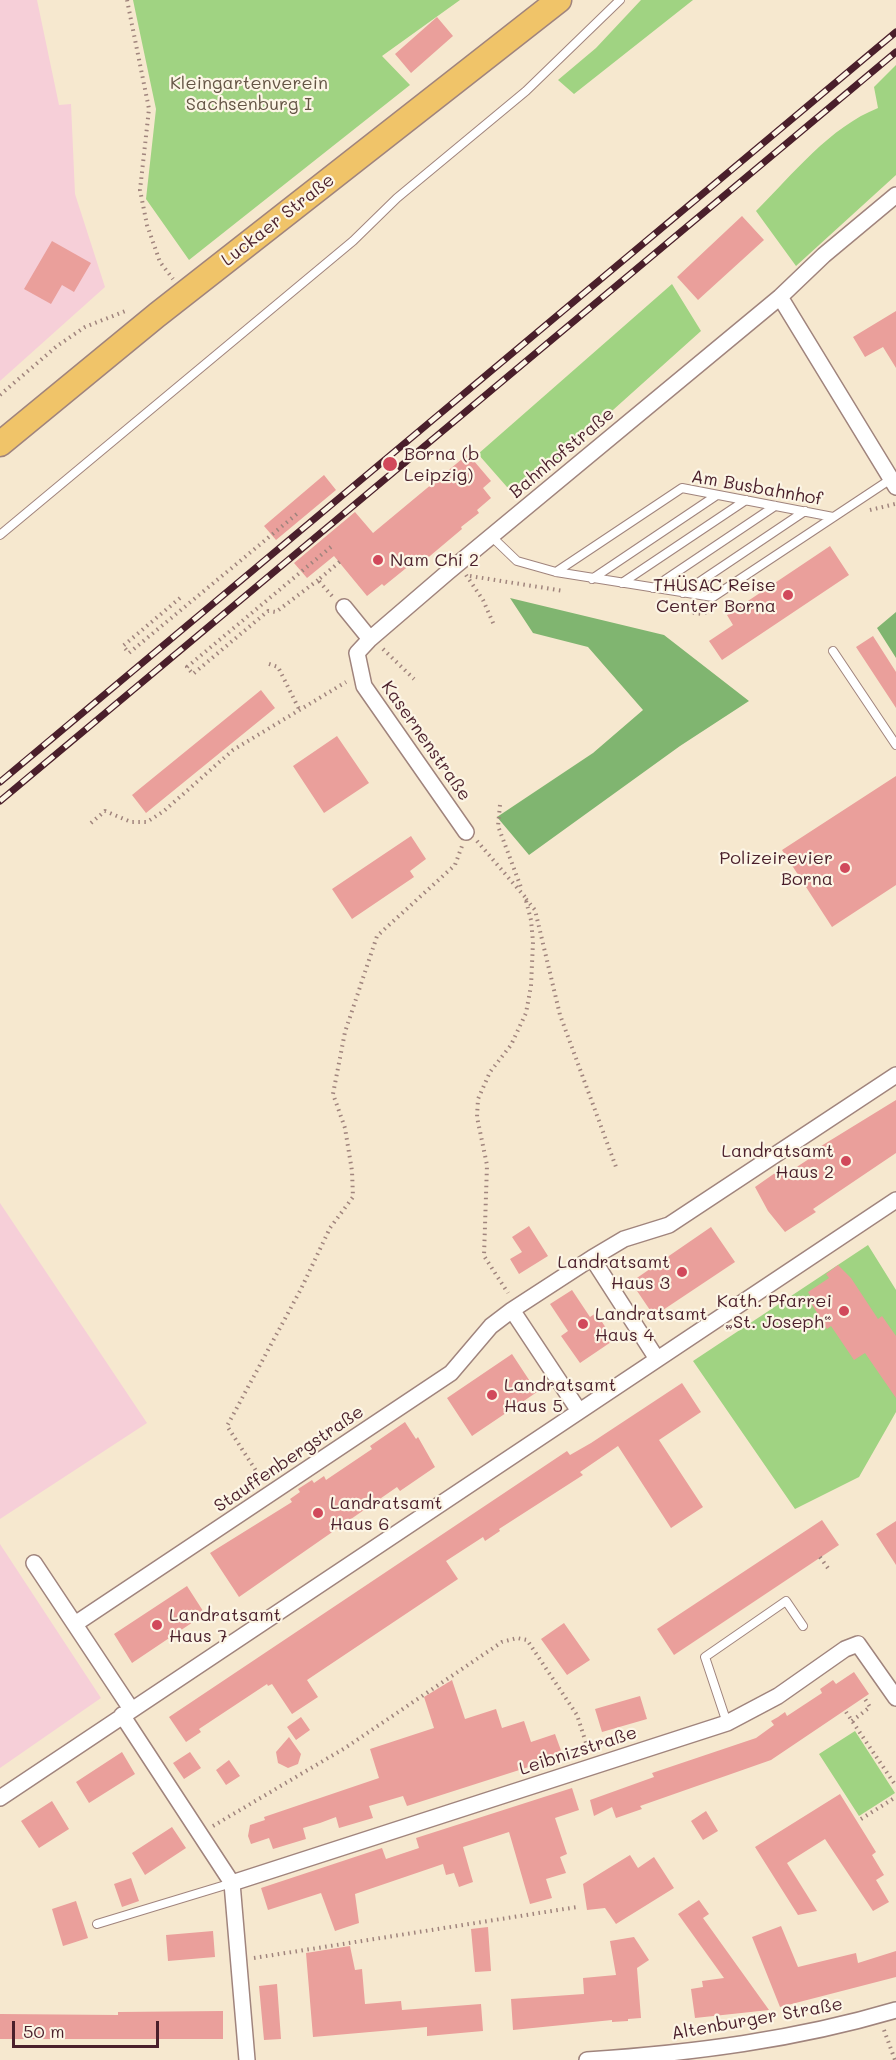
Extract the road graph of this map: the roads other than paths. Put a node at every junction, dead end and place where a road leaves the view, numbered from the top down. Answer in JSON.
{"nodes":[{"id":1,"x":559,"y":0,"type":"edge"},
{"id":2,"x":620,"y":0,"type":"edge"},
{"id":3,"x":896,"y":195,"type":"edge"},
{"id":4,"x":780,"y":297,"type":"junction"},
{"id":5,"x":0,"y":444,"type":"edge"},
{"id":6,"x":894,"y":483,"type":"edge"},
{"id":7,"x":717,"y":495,"type":"junction"},
{"id":8,"x":746,"y":500,"type":"junction"},
{"id":9,"x":775,"y":506,"type":"junction"},
{"id":10,"x":805,"y":511,"type":"junction"},
{"id":11,"x":833,"y":517,"type":"junction"},
{"id":12,"x":0,"y":535,"type":"edge"},
{"id":13,"x":492,"y":537,"type":"junction"},
{"id":14,"x":556,"y":572,"type":"junction"},
{"id":15,"x":592,"y":579,"type":"junction"},
{"id":16,"x":622,"y":584,"type":"junction"},
{"id":17,"x":653,"y":588,"type":"junction"},
{"id":18,"x":683,"y":592,"type":"junction"},
{"id":19,"x":344,"y":607,"type":"road end"},
{"id":20,"x":370,"y":639,"type":"junction"},
{"id":21,"x":833,"y":651,"type":"dead end"},
{"id":22,"x":360,"y":669,"type":"joint"},
{"id":23,"x":896,"y":745,"type":"edge"},
{"id":24,"x":466,"y":832,"type":"road end"},
{"id":25,"x":896,"y":1075,"type":"edge"},
{"id":26,"x":896,"y":1200,"type":"edge"},
{"id":27,"x":592,"y":1258,"type":"junction"},
{"id":28,"x":514,"y":1308,"type":"junction"},
{"id":29,"x":657,"y":1359,"type":"junction"},
{"id":30,"x":579,"y":1411,"type":"junction"},
{"id":31,"x":34,"y":1563,"type":"dead end"},
{"id":32,"x":75,"y":1624,"type":"junction"},
{"id":33,"x":803,"y":1626,"type":"dead end"},
{"id":34,"x":891,"y":1682,"type":"edge"},
{"id":35,"x":896,"y":1698,"type":"edge"},
{"id":36,"x":127,"y":1712,"type":"junction"},
{"id":37,"x":727,"y":1723,"type":"junction"},
{"id":38,"x":0,"y":1798,"type":"edge"},
{"id":39,"x":232,"y":1883,"type":"junction"},
{"id":40,"x":97,"y":1924,"type":"dead end"},
{"id":41,"x":896,"y":2010,"type":"edge"},
{"id":42,"x":247,"y":2060,"type":"edge"},
{"id":43,"x":587,"y":2060,"type":"edge"}],
"edges":[{"from":1,"to":5,"type":"main road","name":"Luckaer Straße"},
{"from":2,"to":12,"type":"lane"},
{"from":3,"to":4,"type":"street","name":"Bahnhofstraße"},
{"from":4,"to":6,"type":"street"},
{"from":4,"to":13,"type":"street","name":"Bahnhofstraße"},
{"from":6,"to":11,"type":"lane","name":"Am Busbahnhof"},
{"from":7,"to":8,"type":"lane","name":"Am Busbahnhof"},
{"from":7,"to":14,"type":"lane","name":"Am Busbahnhof"},
{"from":7,"to":15,"type":"lane"},
{"from":8,"to":9,"type":"lane","name":"Am Busbahnhof"},
{"from":8,"to":16,"type":"lane"},
{"from":9,"to":10,"type":"lane","name":"Am Busbahnhof"},
{"from":9,"to":17,"type":"lane"},
{"from":10,"to":11,"type":"lane","name":"Am Busbahnhof"},
{"from":10,"to":18,"type":"lane"},
{"from":11,"to":18,"type":"lane","name":"Am Busbahnhof"},
{"from":13,"to":14,"type":"lane","name":"Am Busbahnhof"},
{"from":13,"to":20,"type":"street","name":"Bahnhofstraße"},
{"from":14,"to":15,"type":"lane","name":"Am Busbahnhof"},
{"from":15,"to":16,"type":"lane","name":"Am Busbahnhof"},
{"from":16,"to":17,"type":"lane","name":"Am Busbahnhof"},
{"from":17,"to":18,"type":"lane","name":"Am Busbahnhof"},
{"from":19,"to":20,"type":"street"},
{"from":20,"to":22,"type":"street","name":"Bahnhofstraße"},
{"from":21,"to":23,"type":"lane"},
{"from":22,"to":24,"type":"street","name":"Kasernenstraße"},
{"from":25,"to":27,"type":"street","name":"Stauffenbergstraße"},
{"from":26,"to":29,"type":"street"},
{"from":27,"to":28,"type":"street","name":"Stauffenbergstraße"},
{"from":27,"to":29,"type":"street"},
{"from":28,"to":30,"type":"street"},
{"from":28,"to":32,"type":"street","name":"Stauffenbergstraße"},
{"from":29,"to":30,"type":"street"},
{"from":30,"to":36,"type":"street"},
{"from":31,"to":32,"type":"street"},
{"from":32,"to":36,"type":"street"},
{"from":33,"to":37,"type":"lane"},
{"from":34,"to":35,"type":"street","name":"Leibnizstraße"},
{"from":34,"to":37,"type":"street","name":"Leibnizstraße"},
{"from":36,"to":38,"type":"street"},
{"from":36,"to":39,"type":"street"},
{"from":37,"to":39,"type":"street","name":"Leibnizstraße"},
{"from":39,"to":40,"type":"lane","name":"Leibnizstraße"},
{"from":39,"to":42,"type":"street"},
{"from":41,"to":43,"type":"street","name":"Altenburger Straße"}]}
